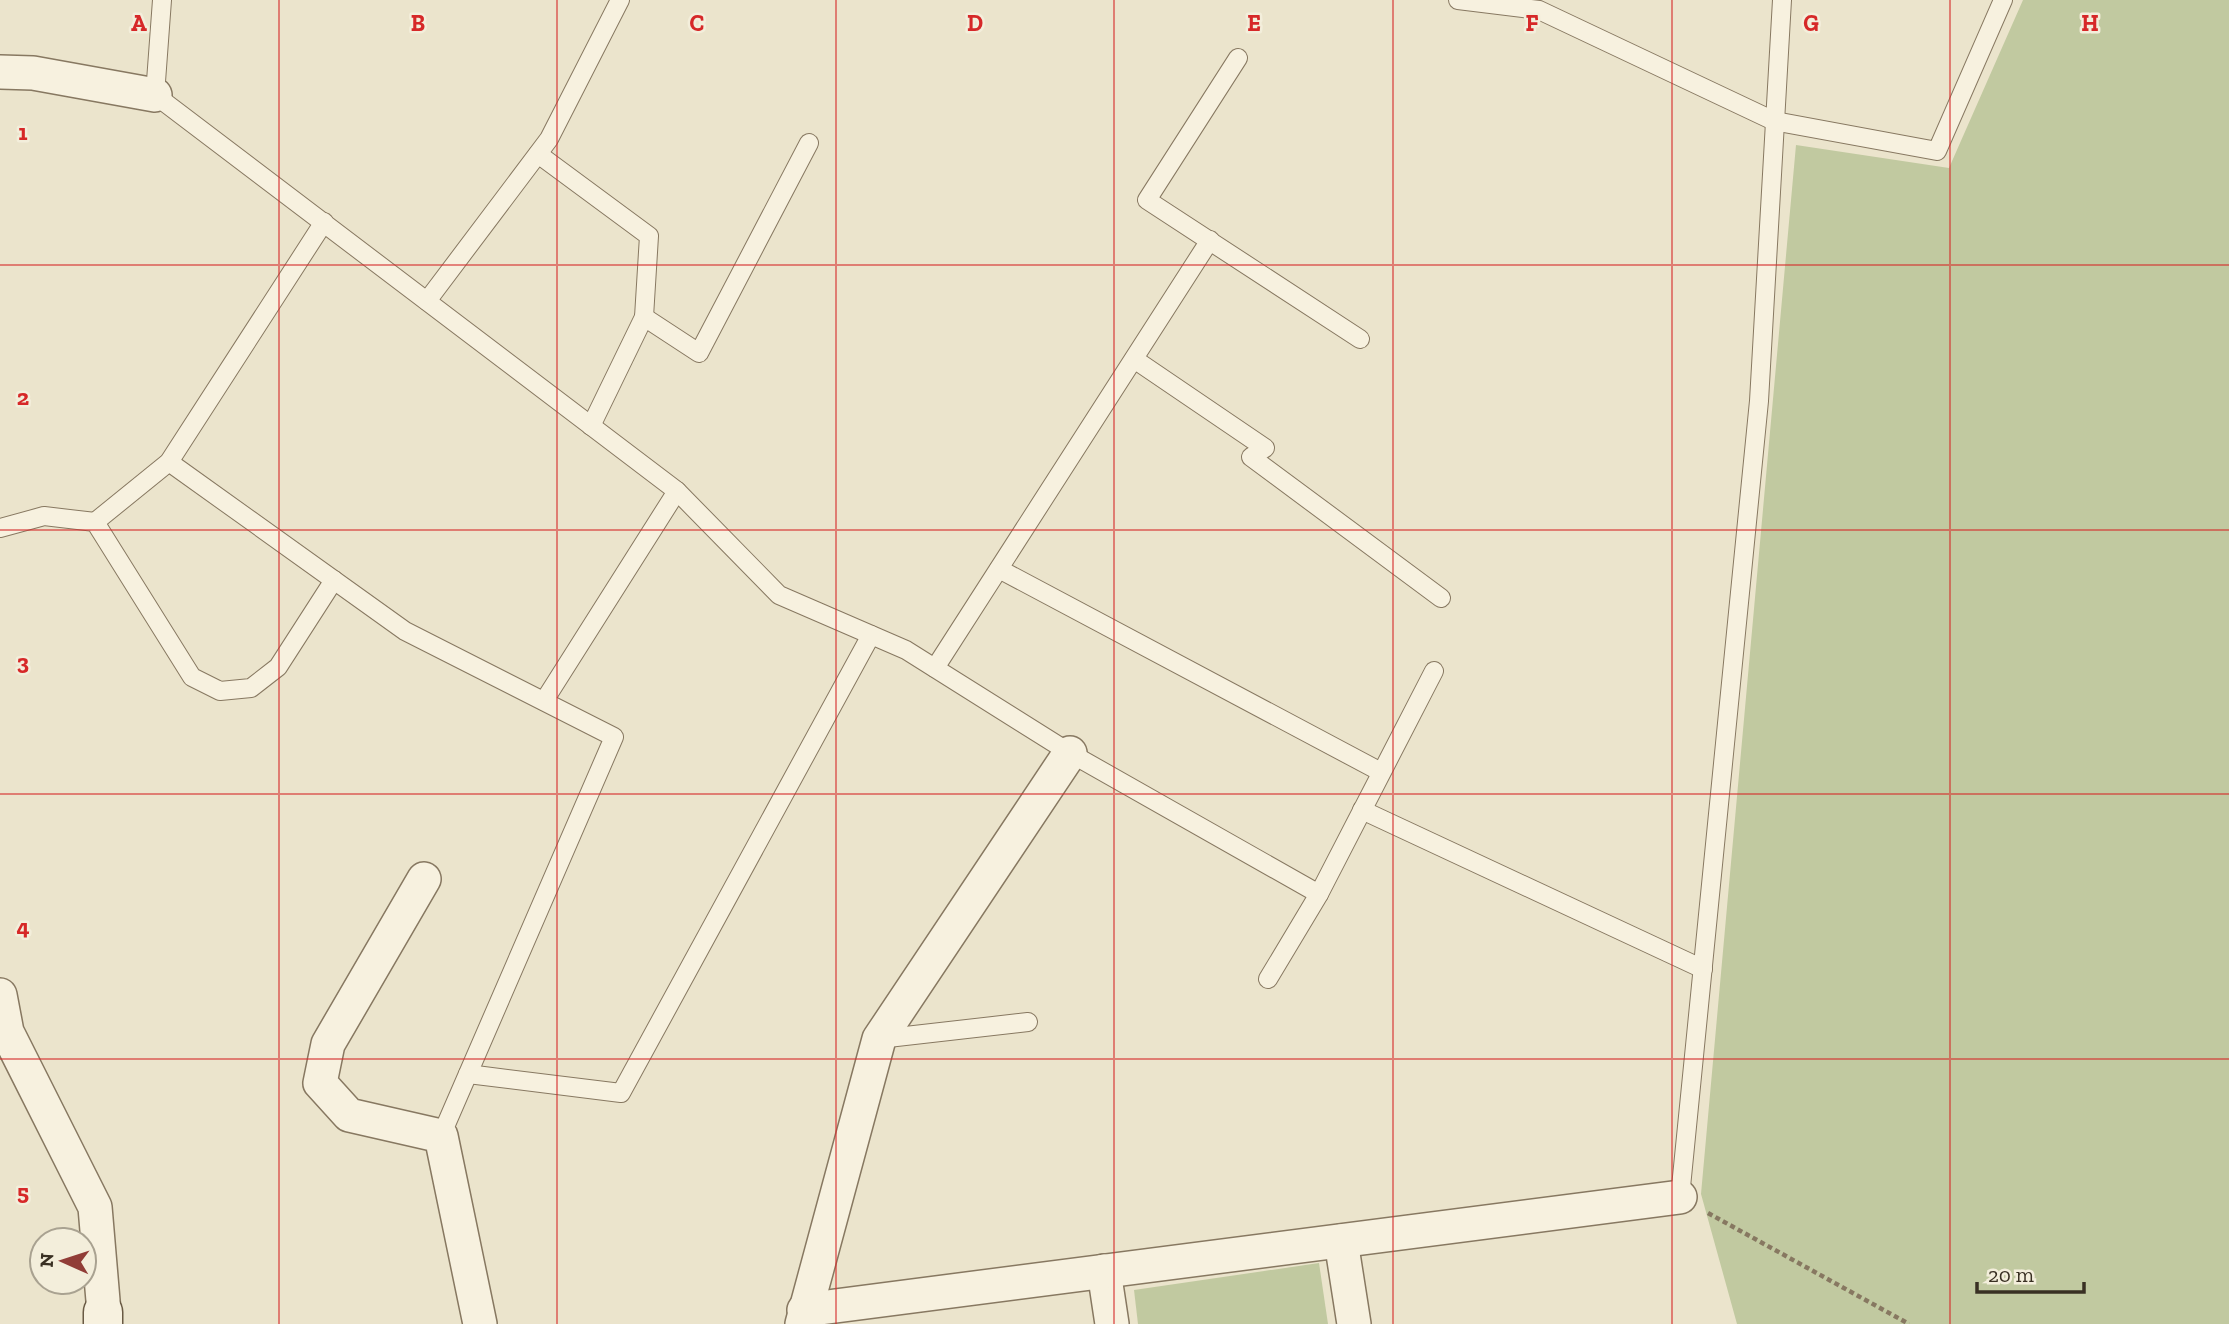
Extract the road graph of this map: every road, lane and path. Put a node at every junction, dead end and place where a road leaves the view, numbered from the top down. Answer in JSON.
{"nodes":[{"id":1,"x":162,"y":0,"type":"edge"},
{"id":2,"x":620,"y":0,"type":"edge"},
{"id":3,"x":1458,"y":0,"type":"edge"},
{"id":4,"x":1782,"y":0,"type":"edge"},
{"id":5,"x":2003,"y":0,"type":"edge"},
{"id":6,"x":1238,"y":58,"type":"dead end"},
{"id":7,"x":0,"y":72,"type":"edge"},
{"id":8,"x":155,"y":95,"type":"junction"},
{"id":9,"x":1773,"y":121,"type":"junction"},
{"id":10,"x":809,"y":143,"type":"dead end"},
{"id":11,"x":538,"y":154,"type":"junction"},
{"id":12,"x":324,"y":222,"type":"junction"},
{"id":13,"x":1210,"y":240,"type":"junction"},
{"id":14,"x":427,"y":300,"type":"junction"},
{"id":15,"x":644,"y":317,"type":"junction"},
{"id":16,"x":1360,"y":339,"type":"dead end"},
{"id":17,"x":1133,"y":359,"type":"junction"},
{"id":18,"x":591,"y":426,"type":"junction"},
{"id":19,"x":169,"y":462,"type":"junction"},
{"id":20,"x":677,"y":491,"type":"junction"},
{"id":21,"x":95,"y":522,"type":"junction"},
{"id":22,"x":0,"y":528,"type":"edge"},
{"id":23,"x":999,"y":569,"type":"junction"},
{"id":24,"x":334,"y":580,"type":"junction"},
{"id":25,"x":1441,"y":598,"type":"dead end"},
{"id":26,"x":871,"y":635,"type":"junction"},
{"id":27,"x":935,"y":668,"type":"junction"},
{"id":28,"x":1434,"y":671,"type":"dead end"},
{"id":29,"x":544,"y":701,"type":"junction"},
{"id":30,"x":1070,"y":754,"type":"junction"},
{"id":31,"x":1381,"y":772,"type":"junction"},
{"id":32,"x":1362,"y":810,"type":"junction"},
{"id":33,"x":424,"y":878,"type":"dead end"},
{"id":34,"x":1319,"y":894,"type":"junction"},
{"id":35,"x":1703,"y":969,"type":"junction"},
{"id":36,"x":1268,"y":979,"type":"dead end"},
{"id":37,"x":0,"y":995,"type":"edge"},
{"id":38,"x":1028,"y":1022,"type":"dead end"},
{"id":39,"x":879,"y":1039,"type":"junction"},
{"id":40,"x":468,"y":1074,"type":"junction"},
{"id":41,"x":441,"y":1136,"type":"junction"},
{"id":42,"x":1680,"y":1197,"type":"junction"},
{"id":43,"x":1341,"y":1241,"type":"junction"},
{"id":44,"x":1104,"y":1271,"type":"junction"},
{"id":45,"x":803,"y":1317,"type":"edge"},
{"id":46,"x":103,"y":1320,"type":"edge"},
{"id":47,"x":480,"y":1324,"type":"edge"},
{"id":48,"x":1112,"y":1324,"type":"edge"},
{"id":49,"x":1354,"y":1324,"type":"edge"},
{"id":50,"x":1909,"y":1324,"type":"edge"}],
"edges":[{"from":1,"to":8,"type":"lane"},
{"from":2,"to":11,"type":"lane"},
{"from":3,"to":9,"type":"lane"},
{"from":4,"to":9,"type":"lane"},
{"from":5,"to":9,"type":"lane"},
{"from":6,"to":13,"type":"lane"},
{"from":7,"to":8,"type":"street"},
{"from":8,"to":12,"type":"lane"},
{"from":9,"to":35,"type":"lane"},
{"from":10,"to":15,"type":"lane"},
{"from":11,"to":14,"type":"lane"},
{"from":11,"to":15,"type":"lane"},
{"from":12,"to":14,"type":"lane"},
{"from":12,"to":19,"type":"lane"},
{"from":13,"to":16,"type":"lane"},
{"from":13,"to":17,"type":"lane"},
{"from":14,"to":18,"type":"lane"},
{"from":15,"to":18,"type":"lane"},
{"from":17,"to":23,"type":"lane"},
{"from":17,"to":25,"type":"lane"},
{"from":18,"to":20,"type":"lane"},
{"from":19,"to":21,"type":"lane"},
{"from":19,"to":24,"type":"lane"},
{"from":20,"to":26,"type":"lane"},
{"from":20,"to":29,"type":"lane"},
{"from":21,"to":22,"type":"lane"},
{"from":21,"to":24,"type":"lane"},
{"from":23,"to":27,"type":"lane"},
{"from":23,"to":31,"type":"lane"},
{"from":24,"to":29,"type":"lane"},
{"from":26,"to":27,"type":"lane"},
{"from":26,"to":40,"type":"lane"},
{"from":27,"to":30,"type":"lane"},
{"from":28,"to":31,"type":"lane"},
{"from":29,"to":40,"type":"lane"},
{"from":30,"to":34,"type":"lane"},
{"from":30,"to":39,"type":"street"},
{"from":31,"to":32,"type":"lane"},
{"from":32,"to":34,"type":"lane"},
{"from":32,"to":35,"type":"lane"},
{"from":33,"to":41,"type":"street"},
{"from":34,"to":36,"type":"lane"},
{"from":35,"to":42,"type":"lane"},
{"from":37,"to":46,"type":"street"},
{"from":38,"to":39,"type":"lane"},
{"from":39,"to":45,"type":"street"},
{"from":40,"to":41,"type":"lane"},
{"from":41,"to":47,"type":"street"},
{"from":42,"to":43,"type":"street"},
{"from":42,"to":50,"type":"path"},
{"from":43,"to":44,"type":"street"},
{"from":43,"to":49,"type":"street"},
{"from":44,"to":45,"type":"street"},
{"from":44,"to":48,"type":"street"}]}
